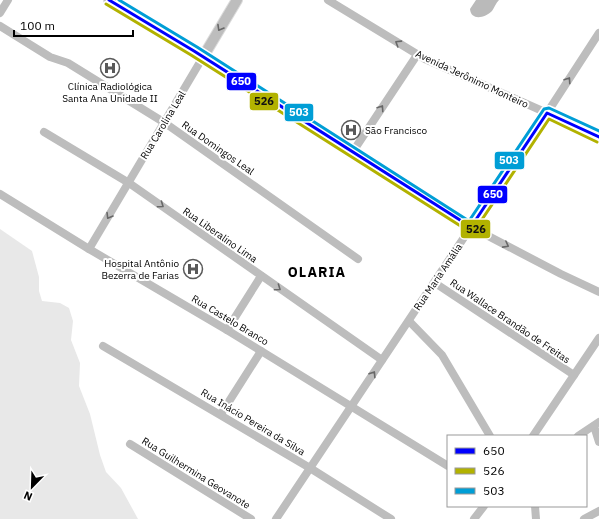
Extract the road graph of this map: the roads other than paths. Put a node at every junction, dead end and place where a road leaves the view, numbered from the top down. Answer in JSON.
{"nodes":[{"id":1,"x":8,"y":0,"type":"edge"},
{"id":2,"x":109,"y":0,"type":"edge"},
{"id":3,"x":237,"y":0,"type":"edge"},
{"id":4,"x":328,"y":0,"type":"edge"},
{"id":5,"x":0,"y":13,"type":"edge"},
{"id":6,"x":0,"y":26,"type":"edge"},
{"id":7,"x":599,"y":33,"type":"edge"},
{"id":8,"x":417,"y":55,"type":"junction"},
{"id":9,"x":203,"y":57,"type":"junction"},
{"id":10,"x":547,"y":113,"type":"junction"},
{"id":11,"x":165,"y":123,"type":"junction"},
{"id":12,"x":44,"y":132,"type":"dead end"},
{"id":13,"x":599,"y":137,"type":"edge"},
{"id":14,"x":352,"y":153,"type":"junction"},
{"id":15,"x":129,"y":183,"type":"junction"},
{"id":16,"x":0,"y":194,"type":"edge"},
{"id":17,"x":471,"y":227,"type":"junction"},
{"id":18,"x":89,"y":249,"type":"junction"},
{"id":19,"x":358,"y":259,"type":"dead end"},
{"id":20,"x":261,"y":276,"type":"junction"},
{"id":21,"x":435,"y":282,"type":"junction"},
{"id":22,"x":599,"y":292,"type":"edge"},
{"id":23,"x":409,"y":321,"type":"junction"},
{"id":24,"x":227,"y":330,"type":"junction"},
{"id":25,"x":599,"y":338,"type":"edge"},
{"id":26,"x":103,"y":346,"type":"dead end"},
{"id":27,"x":261,"y":351,"type":"junction"},
{"id":28,"x":382,"y":360,"type":"junction"},
{"id":29,"x":574,"y":376,"type":"junction"},
{"id":30,"x":352,"y":407,"type":"junction"},
{"id":31,"x":220,"y":414,"type":"junction"},
{"id":32,"x":596,"y":424,"type":"edge"},
{"id":33,"x":489,"y":435,"type":"edge"},
{"id":34,"x":534,"y":435,"type":"edge"},
{"id":35,"x":580,"y":435,"type":"edge"},
{"id":36,"x":599,"y":442,"type":"edge"},
{"id":37,"x":130,"y":444,"type":"dead end"},
{"id":38,"x":447,"y":465,"type":"edge"},
{"id":39,"x":310,"y":468,"type":"junction"},
{"id":40,"x":483,"y":507,"type":"edge"},
{"id":41,"x":535,"y":507,"type":"edge"},
{"id":42,"x":599,"y":511,"type":"edge"},
{"id":43,"x":251,"y":519,"type":"edge"},
{"id":44,"x":276,"y":519,"type":"edge"},
{"id":45,"x":391,"y":519,"type":"edge"},
{"id":46,"x":474,"y":519,"type":"edge"},
{"id":47,"x":536,"y":519,"type":"edge"},
{"id":48,"x":584,"y":519,"type":"edge"}],
"edges":[{"from":1,"to":5,"type":"street"},
{"from":2,"to":9,"type":"main road"},
{"from":3,"to":9,"type":"main road","name":"Rua Carolina Leal","one_way":true},
{"from":8,"to":4,"type":"street","name":"Avenida Jerônimo Monteiro","one_way":true},
{"from":6,"to":11,"type":"street","name":"Rua Domingos Leal"},
{"from":10,"to":7,"type":"street","name":"Rua Maria Amália","one_way":true},
{"from":8,"to":10,"type":"street","name":"Avenida Jerônimo Monteiro"},
{"from":14,"to":8,"type":"street","one_way":true},
{"from":9,"to":11,"type":"street","name":"Rua Carolina Leal"},
{"from":9,"to":14,"type":"main road"},
{"from":10,"to":13,"type":"main road","name":"Avenida Jerônimo Monteiro"},
{"from":10,"to":17,"type":"main road","name":"Rua Maria Amália"},
{"from":11,"to":15,"type":"street","name":"Rua Carolina Leal"},
{"from":11,"to":19,"type":"street","name":"Rua Domingos Leal"},
{"from":12,"to":15,"type":"street","name":"Rua Liberalino Lima"},
{"from":14,"to":17,"type":"main road"},
{"from":15,"to":18,"type":"street","name":"Rua Carolina Leal","one_way":true},
{"from":15,"to":20,"type":"street","name":"Rua Liberalino Lima","one_way":true},
{"from":16,"to":18,"type":"street","name":"Rua Castelo Branco"},
{"from":17,"to":21,"type":"street","name":"Rua Maria Amália"},
{"from":17,"to":22,"type":"street","one_way":true},
{"from":18,"to":24,"type":"street","name":"Rua Castelo Branco"},
{"from":20,"to":24,"type":"street"},
{"from":20,"to":28,"type":"street","name":"Rua Liberalino Lima","one_way":true},
{"from":21,"to":23,"type":"street","name":"Rua Maria Amália"},
{"from":21,"to":29,"type":"street","name":"Rua Wallace Brandão de Freitas"},
{"from":23,"to":28,"type":"street","name":"Rua Maria Amália"},
{"from":23,"to":33,"type":"street"},
{"from":24,"to":27,"type":"street","name":"Rua Castelo Branco"},
{"from":25,"to":29,"type":"street"},
{"from":26,"to":31,"type":"street","name":"Rua Inácio Pereira da Silva"},
{"from":27,"to":30,"type":"street","name":"Rua Castelo Branco"},
{"from":27,"to":31,"type":"street"},
{"from":30,"to":28,"type":"street","name":"Rua Maria Amália","one_way":true},
{"from":29,"to":34,"type":"street"},
{"from":30,"to":38,"type":"street","name":"Rua Castelo Branco"},
{"from":30,"to":39,"type":"street","name":"Rua Maria Amália"},
{"from":31,"to":39,"type":"street","name":"Rua Inácio Pereira da Silva"},
{"from":32,"to":35,"type":"street"},
{"from":32,"to":36,"type":"street"},
{"from":37,"to":43,"type":"street","name":"Rua Guilhermina Geovanote"},
{"from":39,"to":44,"type":"street","name":"Rua Maria Amália"},
{"from":39,"to":45,"type":"street","name":"Rua Inácio Pereira da Silva"},
{"from":40,"to":46,"type":"street"},
{"from":41,"to":47,"type":"street"},
{"from":42,"to":48,"type":"street"}]}
